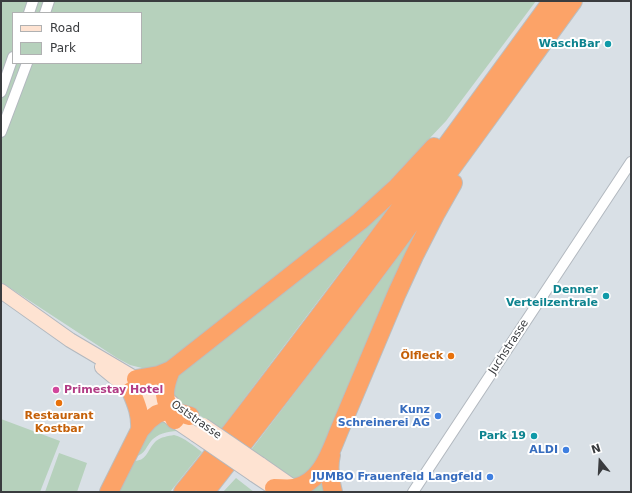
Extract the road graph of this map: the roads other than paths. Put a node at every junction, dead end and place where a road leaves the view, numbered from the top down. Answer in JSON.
{"nodes":[{"id":1,"x":33,"y":1,"type":"edge"},
{"id":2,"x":49,"y":1,"type":"edge"},
{"id":3,"x":552,"y":1,"type":"edge"},
{"id":4,"x":573,"y":1,"type":"edge"},
{"id":5,"x":29,"y":12,"type":"edge"},
{"id":6,"x":45,"y":12,"type":"edge"},
{"id":7,"x":12,"y":60,"type":"edge"},
{"id":8,"x":27,"y":64,"type":"edge"},
{"id":9,"x":491,"y":85,"type":"junction"},
{"id":10,"x":1,"y":92,"type":"edge"},
{"id":11,"x":493,"y":111,"type":"junction"},
{"id":12,"x":1,"y":132,"type":"edge"},
{"id":13,"x":631,"y":162,"type":"edge"},
{"id":14,"x":1,"y":291,"type":"edge"},
{"id":15,"x":171,"y":370,"type":"junction"},
{"id":16,"x":133,"y":385,"type":"junction"},
{"id":17,"x":180,"y":417,"type":"junction"},
{"id":18,"x":140,"y":430,"type":"junction"},
{"id":19,"x":332,"y":448,"type":"junction"},
{"id":20,"x":284,"y":488,"type":"edge"},
{"id":21,"x":109,"y":492,"type":"edge"},
{"id":22,"x":183,"y":492,"type":"edge"},
{"id":23,"x":205,"y":492,"type":"edge"},
{"id":24,"x":333,"y":492,"type":"edge"},
{"id":25,"x":413,"y":492,"type":"edge"}],
"edges":[{"from":1,"to":5,"type":"street"},
{"from":2,"to":6,"type":"street"},
{"from":3,"to":9,"type":"highway"},
{"from":4,"to":11,"type":"highway"},
{"from":7,"to":10,"type":"street"},
{"from":8,"to":12,"type":"street"},
{"from":9,"to":15,"type":"highway"},
{"from":9,"to":22,"type":"highway"},
{"from":11,"to":19,"type":"highway"},
{"from":11,"to":23,"type":"highway"},
{"from":13,"to":25,"type":"street","name":"Juchstrasse"},
{"from":14,"to":16,"type":"main road","name":"Oststrasse"},
{"from":15,"to":16,"type":"highway"},
{"from":15,"to":17,"type":"highway"},
{"from":16,"to":17,"type":"main road","name":"Oststrasse"},
{"from":16,"to":18,"type":"highway"},
{"from":17,"to":18,"type":"highway"},
{"from":17,"to":20,"type":"main road","name":"Oststrasse","bridge":true},
{"from":18,"to":21,"type":"highway"},
{"from":19,"to":20,"type":"highway"},
{"from":19,"to":24,"type":"highway"}]}
